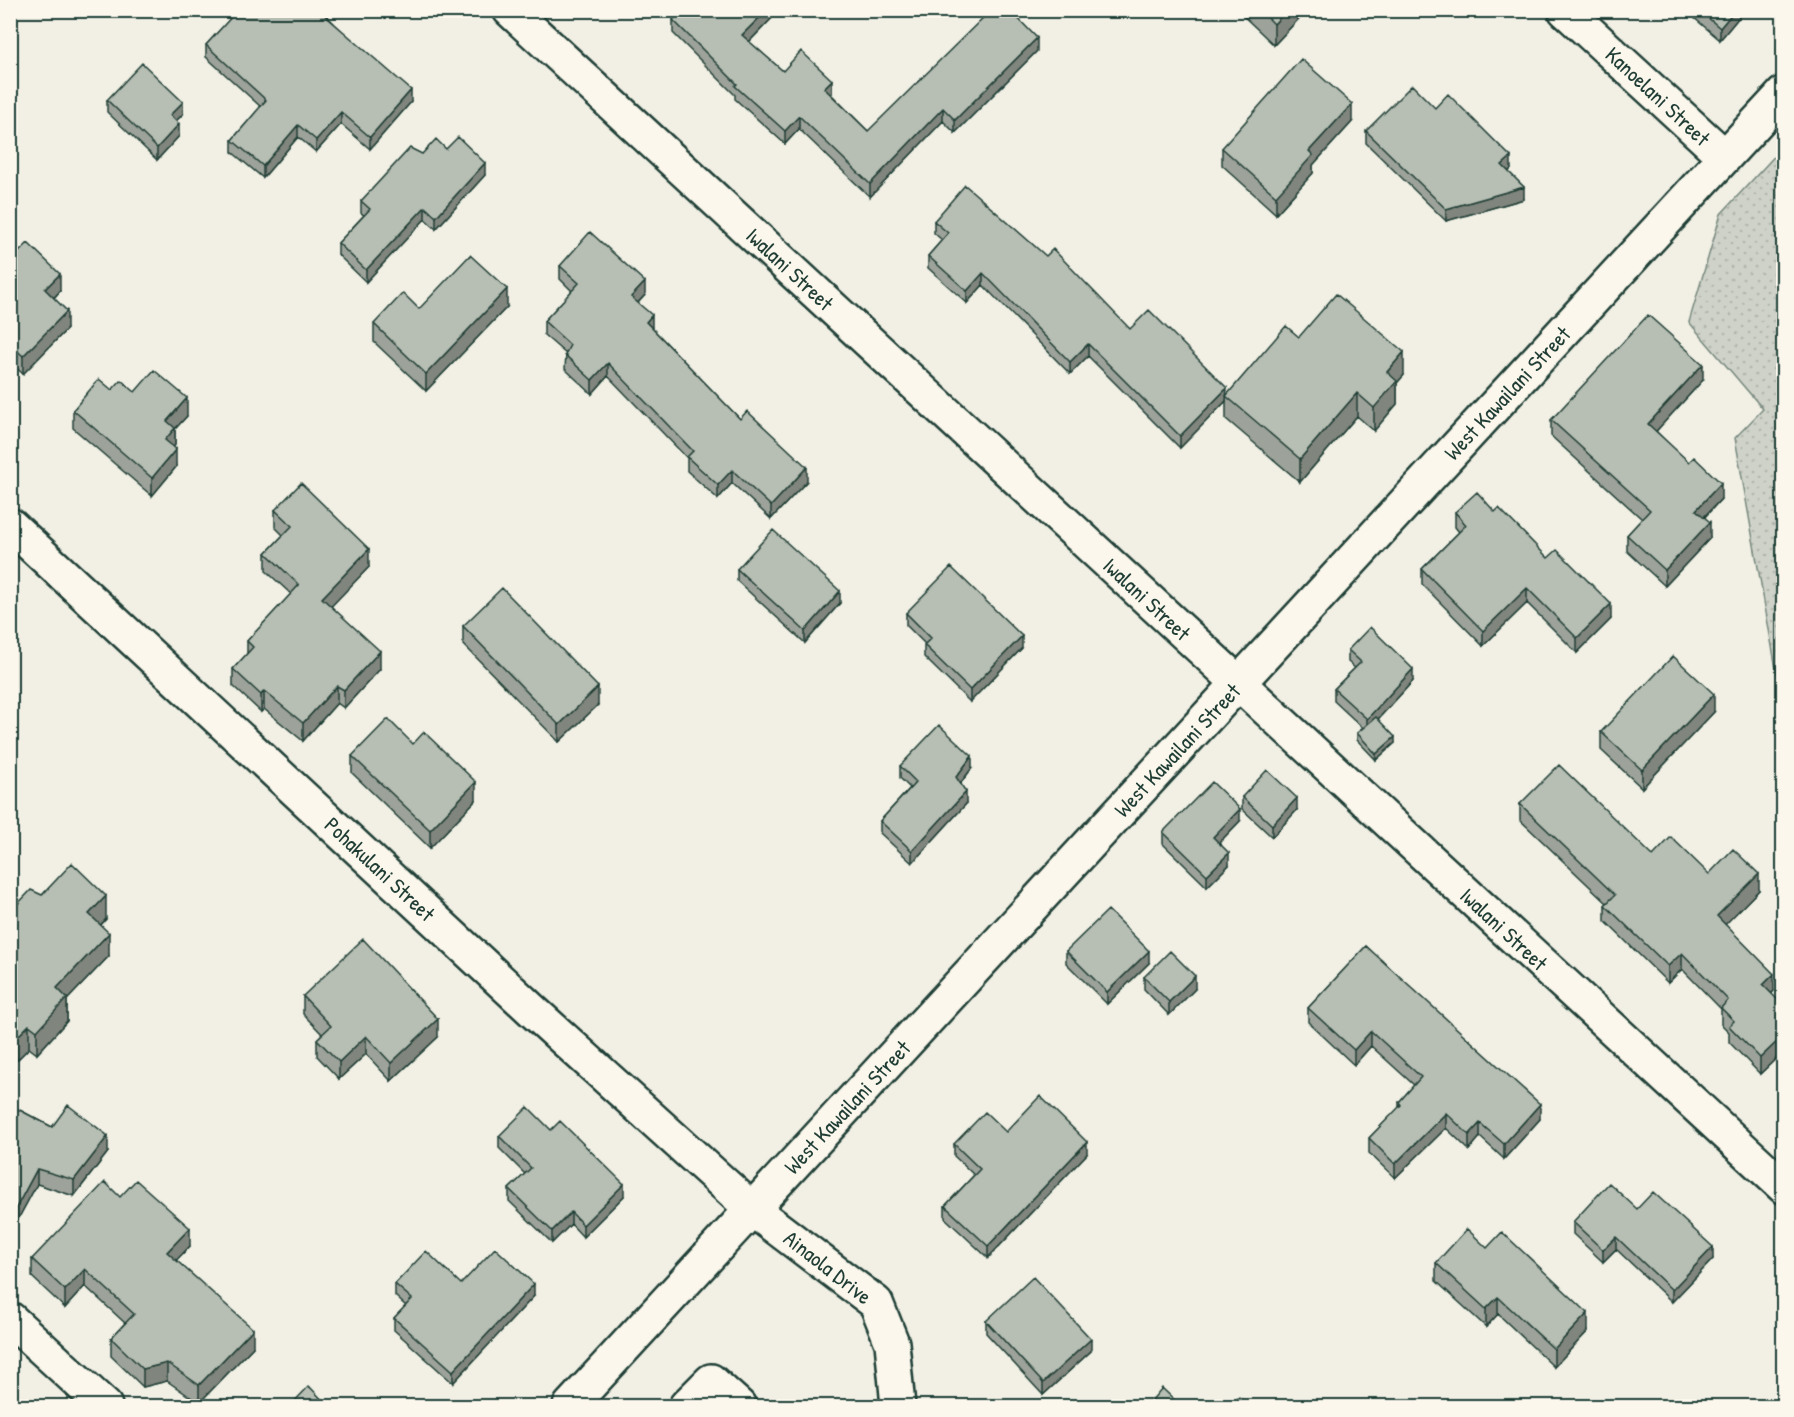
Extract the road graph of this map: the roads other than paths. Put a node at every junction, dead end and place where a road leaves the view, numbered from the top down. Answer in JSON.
{"nodes":[{"id":1,"x":510,"y":10,"type":"edge"},
{"id":2,"x":1565,"y":10,"type":"edge"},
{"id":3,"x":1784,"y":93,"type":"edge"},
{"id":4,"x":1725,"y":157,"type":"junction"},
{"id":5,"x":10,"y":525,"type":"edge"},
{"id":6,"x":1239,"y":684,"type":"junction"},
{"id":7,"x":1784,"y":1188,"type":"edge"},
{"id":8,"x":753,"y":1210,"type":"junction"},
{"id":9,"x":10,"y":1319,"type":"edge"},
{"id":10,"x":579,"y":1403,"type":"edge"},
{"id":11,"x":105,"y":1407,"type":"edge"},
{"id":12,"x":686,"y":1407,"type":"edge"},
{"id":13,"x":739,"y":1407,"type":"edge"},
{"id":14,"x":898,"y":1407,"type":"edge"}],
"edges":[{"from":1,"to":6,"type":"street","name":"Iwalani Street"},
{"from":2,"to":4,"type":"street","name":"Kanoelani Street"},
{"from":3,"to":4,"type":"street","name":"West Kawailani Street"},
{"from":4,"to":6,"type":"street","name":"West Kawailani Street"},
{"from":5,"to":8,"type":"street","name":"Pohakulani Street"},
{"from":6,"to":7,"type":"street","name":"Iwalani Street"},
{"from":6,"to":8,"type":"street","name":"West Kawailani Street"},
{"from":8,"to":10,"type":"street","name":"West Kawailani Street"},
{"from":8,"to":14,"type":"street","name":"Ainaola Drive"},
{"from":9,"to":11,"type":"street"},
{"from":12,"to":13,"type":"street"}]}
